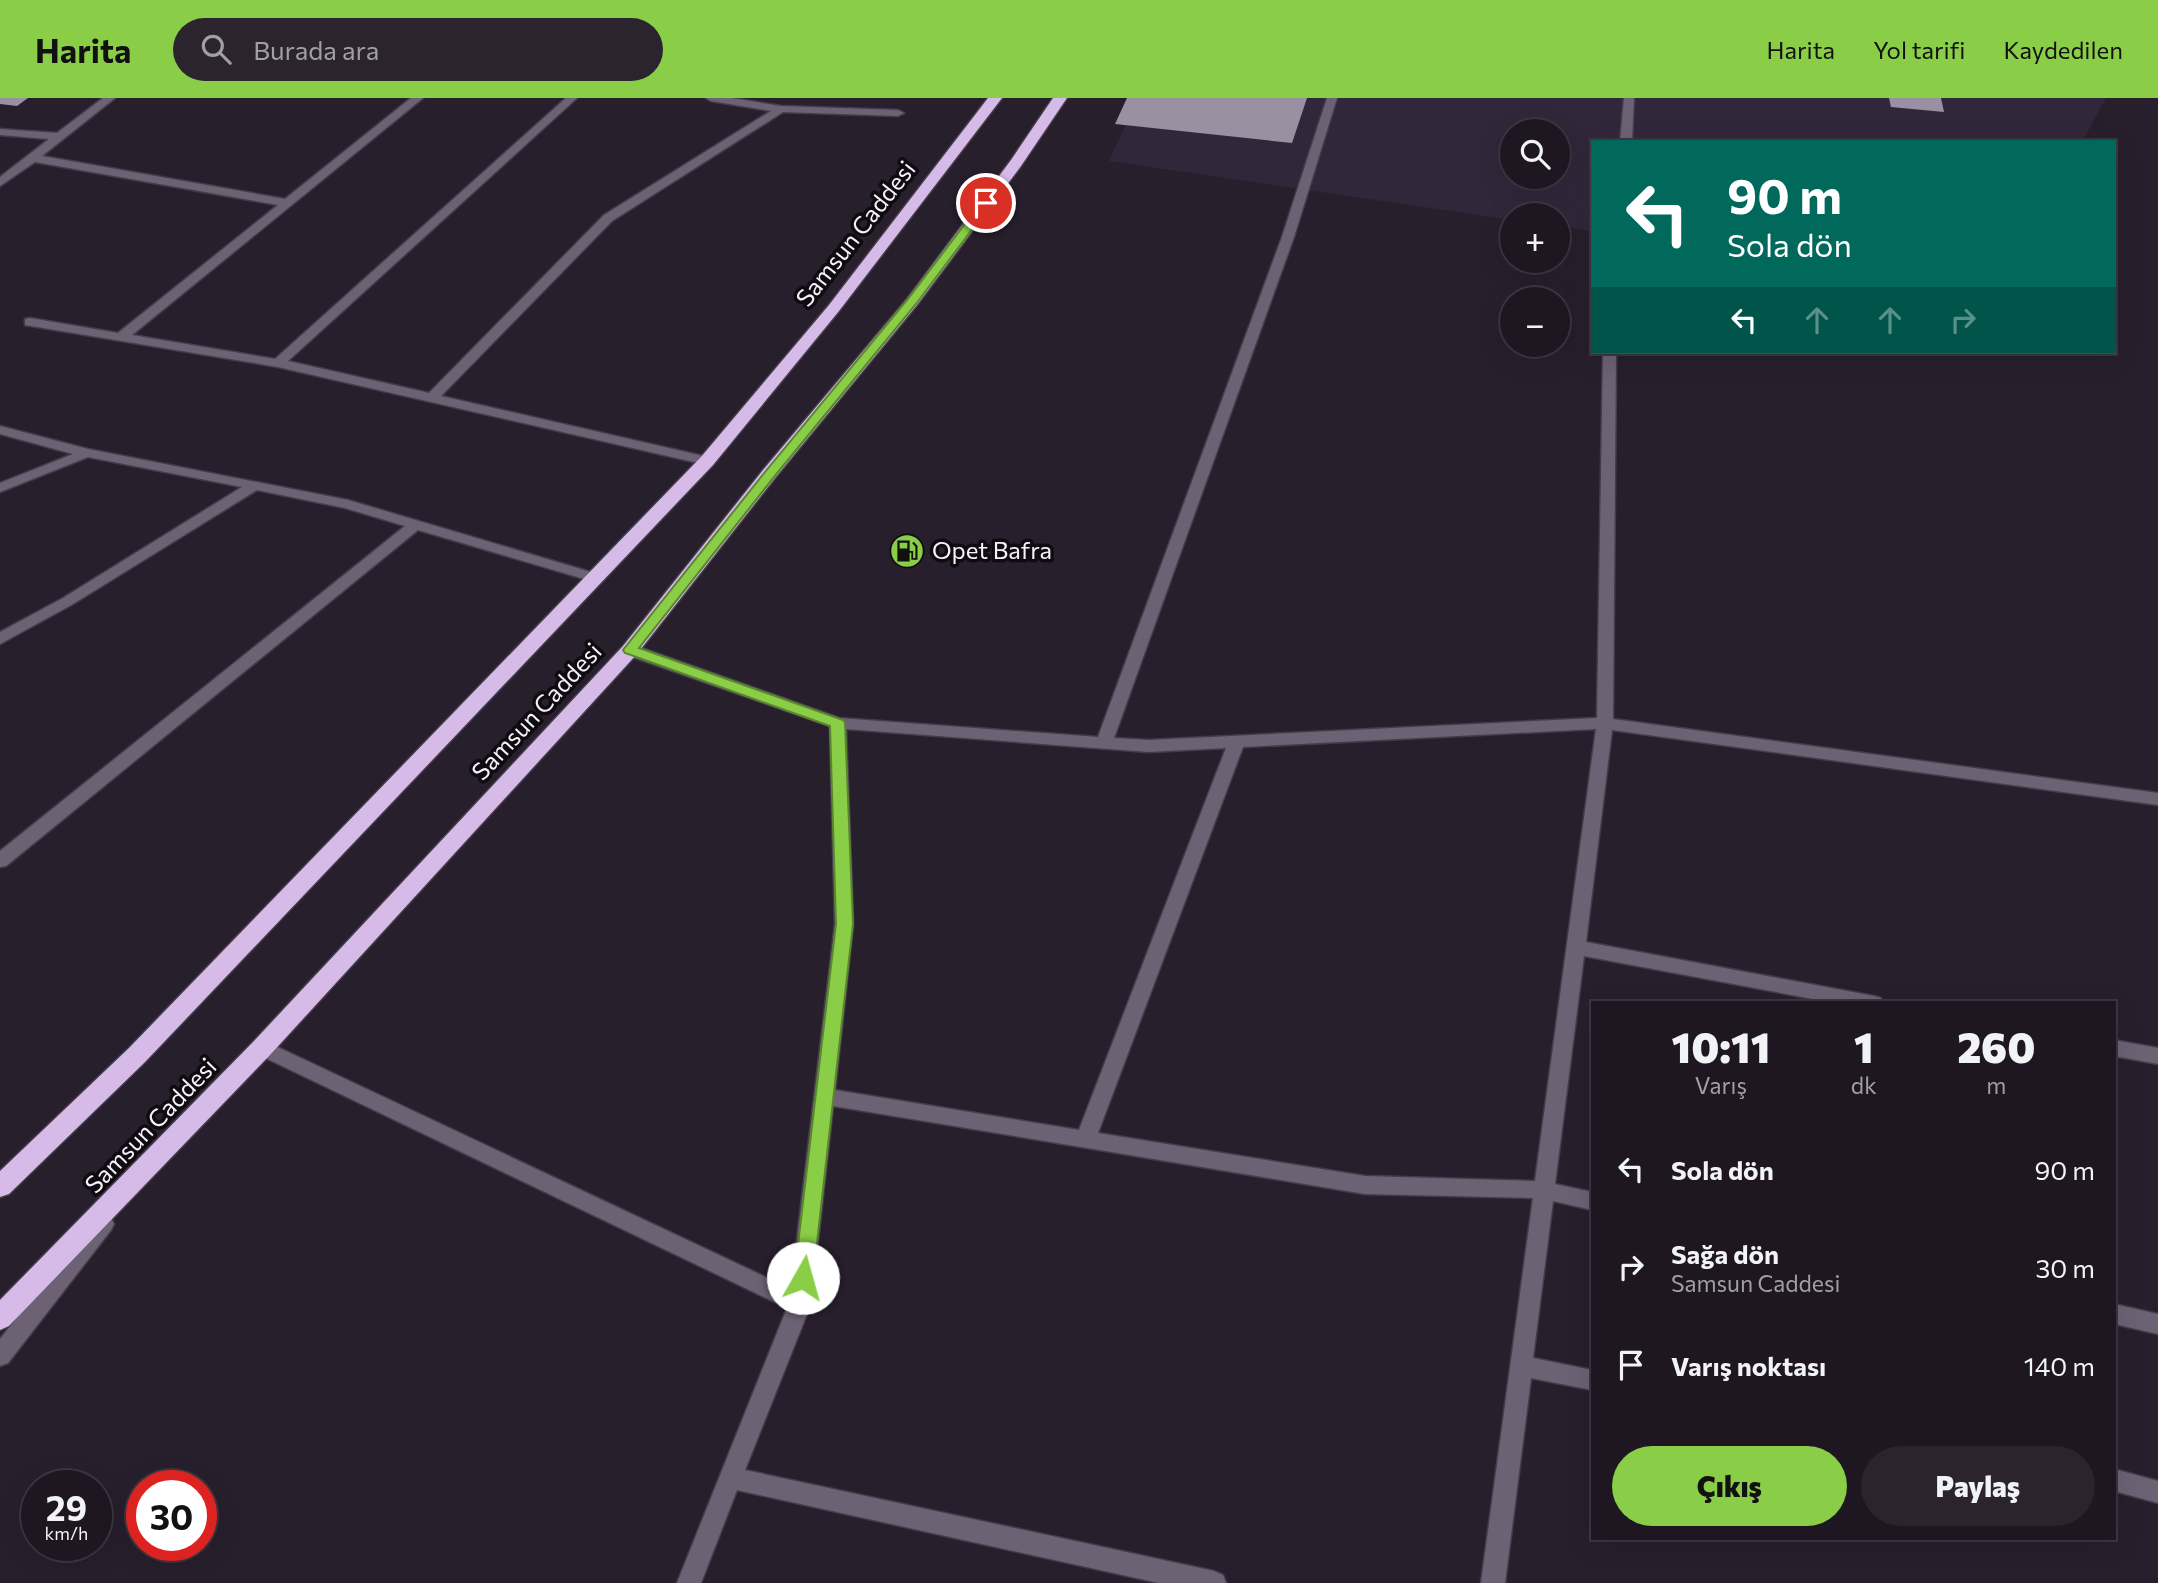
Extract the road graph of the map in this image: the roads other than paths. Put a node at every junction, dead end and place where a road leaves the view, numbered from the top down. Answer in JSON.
{"nodes":[{"id":1,"x":110,"y":98,"type":"edge"},
{"id":2,"x":418,"y":98,"type":"edge"},
{"id":3,"x":572,"y":98,"type":"edge"},
{"id":4,"x":711,"y":98,"type":"edge"},
{"id":5,"x":995,"y":98,"type":"edge"},
{"id":6,"x":1060,"y":98,"type":"edge"},
{"id":7,"x":1332,"y":98,"type":"edge"},
{"id":8,"x":1629,"y":98,"type":"edge"},
{"id":9,"x":781,"y":108,"type":"junction"},
{"id":10,"x":898,"y":113,"type":"dead end"},
{"id":11,"x":0,"y":132,"type":"edge"},
{"id":12,"x":60,"y":137,"type":"junction"},
{"id":13,"x":1626,"y":140,"type":"edge"},
{"id":14,"x":32,"y":159,"type":"junction"},
{"id":15,"x":0,"y":183,"type":"edge"},
{"id":16,"x":286,"y":203,"type":"junction"},
{"id":17,"x":30,"y":322,"type":"dead end"},
{"id":18,"x":121,"y":337,"type":"junction"},
{"id":19,"x":1610,"y":354,"type":"edge"},
{"id":20,"x":278,"y":363,"type":"junction"},
{"id":21,"x":431,"y":399,"type":"junction"},
{"id":22,"x":0,"y":430,"type":"edge"},
{"id":23,"x":88,"y":453,"type":"junction"},
{"id":24,"x":707,"y":461,"type":"junction"},
{"id":25,"x":254,"y":486,"type":"junction"},
{"id":26,"x":0,"y":488,"type":"edge"},
{"id":27,"x":415,"y":525,"type":"junction"},
{"id":28,"x":596,"y":578,"type":"junction"},
{"id":29,"x":0,"y":639,"type":"edge"},
{"id":30,"x":630,"y":650,"type":"junction"},
{"id":31,"x":838,"y":723,"type":"junction"},
{"id":32,"x":1605,"y":723,"type":"junction"},
{"id":33,"x":1237,"y":741,"type":"junction"},
{"id":34,"x":1104,"y":743,"type":"junction"},
{"id":35,"x":2158,"y":799,"type":"edge"},
{"id":36,"x":0,"y":861,"type":"edge"},
{"id":37,"x":1575,"y":947,"type":"junction"},
{"id":38,"x":1863,"y":1001,"type":"edge"},
{"id":39,"x":262,"y":1048,"type":"junction"},
{"id":40,"x":2116,"y":1048,"type":"edge"},
{"id":41,"x":2158,"y":1056,"type":"edge"},
{"id":42,"x":824,"y":1096,"type":"junction"},
{"id":43,"x":1086,"y":1139,"type":"junction"},
{"id":44,"x":150,"y":1166,"type":"junction"},
{"id":45,"x":0,"y":1187,"type":"edge"},
{"id":46,"x":1543,"y":1190,"type":"junction"},
{"id":47,"x":1591,"y":1201,"type":"edge"},
{"id":48,"x":800,"y":1304,"type":"junction"},
{"id":49,"x":2116,"y":1314,"type":"edge"},
{"id":50,"x":0,"y":1318,"type":"edge"},
{"id":51,"x":2158,"y":1324,"type":"edge"},
{"id":52,"x":0,"y":1356,"type":"edge"},
{"id":53,"x":1520,"y":1366,"type":"junction"},
{"id":54,"x":1591,"y":1380,"type":"edge"},
{"id":55,"x":731,"y":1478,"type":"junction"},
{"id":56,"x":2116,"y":1481,"type":"edge"},
{"id":57,"x":2158,"y":1492,"type":"edge"},
{"id":58,"x":689,"y":1583,"type":"edge"},
{"id":59,"x":1214,"y":1583,"type":"edge"},
{"id":60,"x":1493,"y":1583,"type":"edge"}],
"edges":[{"from":1,"to":12,"type":"street"},
{"from":2,"to":16,"type":"street"},
{"from":3,"to":20,"type":"street"},
{"from":4,"to":9,"type":"street"},
{"from":5,"to":24,"type":"highway","name":"Samsun Caddesi"},
{"from":6,"to":30,"type":"highway","name":"Samsun Caddesi"},
{"from":7,"to":34,"type":"street"},
{"from":8,"to":13,"type":"street"},
{"from":9,"to":10,"type":"street"},
{"from":9,"to":21,"type":"street"},
{"from":11,"to":12,"type":"street"},
{"from":12,"to":14,"type":"street"},
{"from":14,"to":15,"type":"street"},
{"from":14,"to":16,"type":"street"},
{"from":16,"to":18,"type":"street"},
{"from":17,"to":18,"type":"street"},
{"from":18,"to":20,"type":"street"},
{"from":19,"to":32,"type":"street"},
{"from":20,"to":21,"type":"street"},
{"from":21,"to":24,"type":"street"},
{"from":22,"to":23,"type":"street"},
{"from":23,"to":25,"type":"street"},
{"from":23,"to":26,"type":"street"},
{"from":24,"to":28,"type":"highway","name":"Samsun Caddesi"},
{"from":25,"to":27,"type":"street"},
{"from":25,"to":29,"type":"street"},
{"from":27,"to":28,"type":"street"},
{"from":27,"to":36,"type":"street"},
{"from":28,"to":45,"type":"highway","name":"Samsun Caddesi"},
{"from":30,"to":31,"type":"street"},
{"from":30,"to":39,"type":"highway","name":"Samsun Caddesi"},
{"from":31,"to":34,"type":"street"},
{"from":31,"to":42,"type":"street"},
{"from":32,"to":33,"type":"street"},
{"from":32,"to":35,"type":"street"},
{"from":32,"to":37,"type":"street"},
{"from":33,"to":34,"type":"street"},
{"from":33,"to":43,"type":"street"},
{"from":37,"to":38,"type":"street"},
{"from":37,"to":46,"type":"street"},
{"from":39,"to":44,"type":"highway","name":"Samsun Caddesi"},
{"from":39,"to":48,"type":"street"},
{"from":40,"to":41,"type":"street"},
{"from":42,"to":43,"type":"street"},
{"from":42,"to":48,"type":"street"},
{"from":43,"to":46,"type":"street"},
{"from":44,"to":50,"type":"highway","name":"Samsun Caddesi"},
{"from":44,"to":52,"type":"street"},
{"from":46,"to":47,"type":"street"},
{"from":46,"to":53,"type":"street"},
{"from":48,"to":55,"type":"street"},
{"from":49,"to":51,"type":"street"},
{"from":53,"to":54,"type":"street"},
{"from":53,"to":60,"type":"street"},
{"from":55,"to":58,"type":"street"},
{"from":55,"to":59,"type":"street"},
{"from":56,"to":57,"type":"street"}]}
